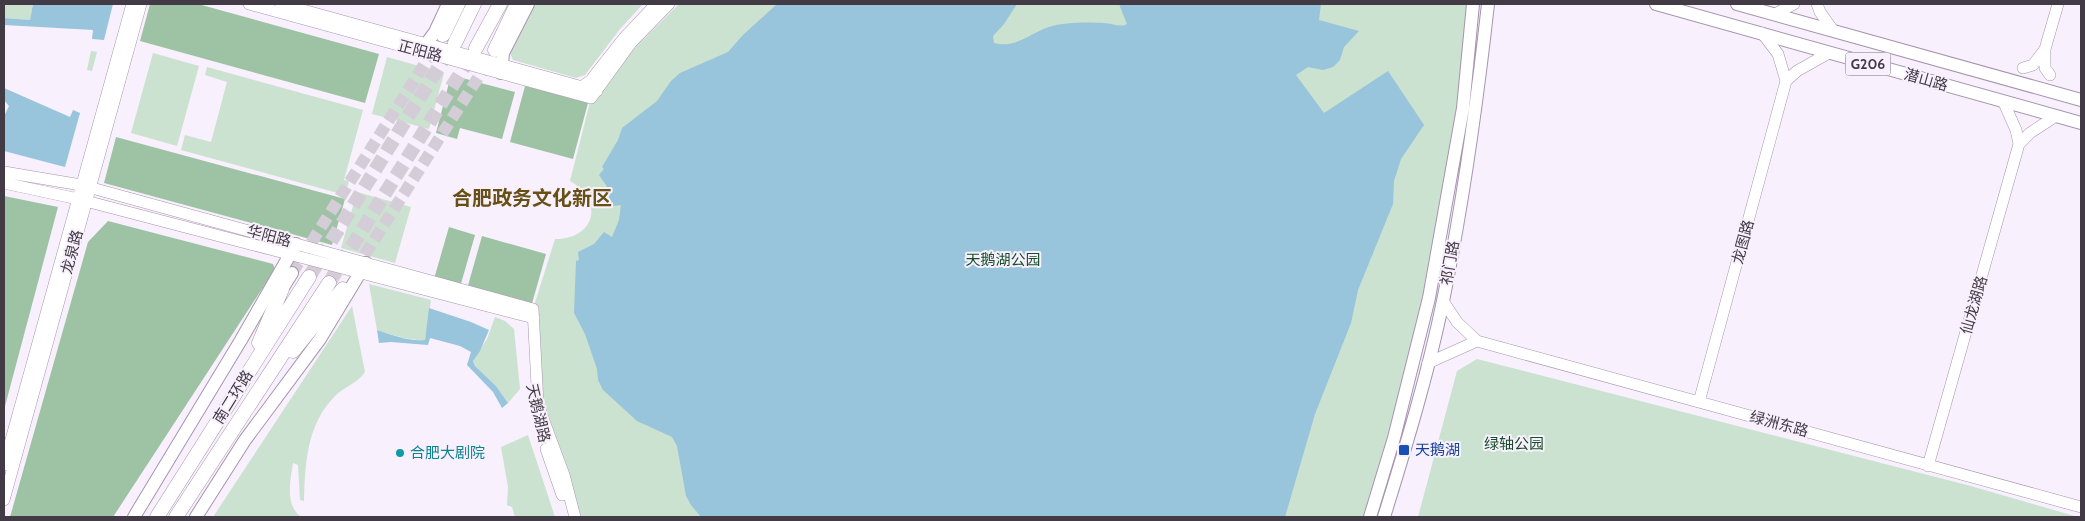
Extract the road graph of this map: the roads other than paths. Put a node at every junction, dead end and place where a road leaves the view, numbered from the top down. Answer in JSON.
{"nodes":[{"id":1,"x":132,"y":4,"type":"edge"},
{"id":2,"x":141,"y":4,"type":"edge"},
{"id":3,"x":249,"y":4,"type":"edge"},
{"id":4,"x":281,"y":4,"type":"edge"},
{"id":5,"x":474,"y":4,"type":"edge"},
{"id":6,"x":500,"y":4,"type":"edge"},
{"id":7,"x":507,"y":4,"type":"edge"},
{"id":8,"x":517,"y":4,"type":"edge"},
{"id":9,"x":528,"y":4,"type":"edge"},
{"id":10,"x":656,"y":4,"type":"edge"},
{"id":11,"x":669,"y":4,"type":"edge"},
{"id":12,"x":1473,"y":4,"type":"edge"},
{"id":13,"x":1488,"y":4,"type":"edge"},
{"id":14,"x":1656,"y":4,"type":"edge"},
{"id":15,"x":1736,"y":4,"type":"edge"},
{"id":16,"x":1794,"y":4,"type":"edge"},
{"id":17,"x":1818,"y":4,"type":"edge"},
{"id":18,"x":2058,"y":4,"type":"edge"},
{"id":19,"x":455,"y":5,"type":"edge"},
{"id":20,"x":1775,"y":14,"type":"junction"},
{"id":21,"x":1832,"y":29,"type":"junction"},
{"id":22,"x":1762,"y":33,"type":"junction"},
{"id":23,"x":423,"y":47,"type":"junction"},
{"id":24,"x":476,"y":48,"type":"tunnel mouth"},
{"id":25,"x":2045,"y":50,"type":"junction"},
{"id":26,"x":1830,"y":53,"type":"junction"},
{"id":27,"x":2023,"y":68,"type":"dead end"},
{"id":28,"x":501,"y":69,"type":"junction"},
{"id":29,"x":2050,"y":75,"type":"dead end"},
{"id":30,"x":1786,"y":81,"type":"junction"},
{"id":31,"x":578,"y":90,"type":"junction"},
{"id":32,"x":2081,"y":100,"type":"edge"},
{"id":33,"x":2004,"y":103,"type":"junction"},
{"id":34,"x":2056,"y":116,"type":"junction"},
{"id":35,"x":2081,"y":124,"type":"edge"},
{"id":36,"x":2019,"y":144,"type":"junction"},
{"id":37,"x":4,"y":172,"type":"edge"},
{"id":38,"x":4,"y":183,"type":"edge"},
{"id":39,"x":86,"y":186,"type":"junction"},
{"id":40,"x":82,"y":200,"type":"junction"},
{"id":41,"x":293,"y":249,"type":"junction"},
{"id":42,"x":363,"y":268,"type":"junction"},
{"id":43,"x":292,"y":273,"type":"tunnel mouth"},
{"id":44,"x":309,"y":277,"type":"tunnel mouth"},
{"id":45,"x":328,"y":283,"type":"tunnel mouth"},
{"id":46,"x":344,"y":288,"type":"joint"},
{"id":47,"x":282,"y":289,"type":"junction"},
{"id":48,"x":1443,"y":301,"type":"junction"},
{"id":49,"x":529,"y":312,"type":"junction"},
{"id":50,"x":1476,"y":341,"type":"junction"},
{"id":51,"x":1428,"y":362,"type":"junction"},
{"id":52,"x":242,"y":382,"type":"junction"},
{"id":53,"x":1699,"y":402,"type":"junction"},
{"id":54,"x":244,"y":412,"type":"junction"},
{"id":55,"x":4,"y":465,"type":"edge"},
{"id":56,"x":1928,"y":466,"type":"junction"},
{"id":57,"x":4,"y":500,"type":"edge"},
{"id":58,"x":2081,"y":507,"type":"edge"},
{"id":59,"x":1386,"y":516,"type":"edge"},
{"id":60,"x":134,"y":517,"type":"edge"},
{"id":61,"x":141,"y":517,"type":"edge"},
{"id":62,"x":157,"y":517,"type":"edge"},
{"id":63,"x":176,"y":517,"type":"edge"},
{"id":64,"x":189,"y":517,"type":"edge"},
{"id":65,"x":196,"y":517,"type":"edge"},
{"id":66,"x":567,"y":517,"type":"edge"},
{"id":67,"x":575,"y":517,"type":"edge"},
{"id":68,"x":1370,"y":517,"type":"edge"}],
"edges":[{"from":1,"to":39,"type":"street","name":"龙泉路"},
{"from":2,"to":39,"type":"street","name":"龙泉路"},
{"from":3,"to":23,"type":"street","name":"正阳路"},
{"from":4,"to":23,"type":"street","name":"正阳路"},
{"from":5,"to":19,"type":"highway"},
{"from":6,"to":24,"type":"highway"},
{"from":7,"to":8,"type":"highway"},
{"from":9,"to":28,"type":"main road"},
{"from":10,"to":31,"type":"street"},
{"from":11,"to":31,"type":"street","name":"正阳路"},
{"from":12,"to":68,"type":"main road","name":"祁门路"},
{"from":13,"to":48,"type":"main road","name":"祁门路"},
{"from":14,"to":22,"type":"main road","name":"潜山路","number":"G206"},
{"from":15,"to":20,"type":"main road","name":"潜山路","number":"G206"},
{"from":16,"to":20,"type":"street"},
{"from":17,"to":21,"type":"street"},
{"from":18,"to":25,"type":"street"},
{"from":19,"to":23,"type":"main road"},
{"from":20,"to":21,"type":"main road","name":"潜山路","number":"G206"},
{"from":21,"to":32,"type":"main road","name":"潜山路","number":"G206"},
{"from":22,"to":26,"type":"main road","name":"潜山路","number":"G206"},
{"from":22,"to":30,"type":"street"},
{"from":23,"to":28,"type":"street","name":"正阳路"},
{"from":25,"to":27,"type":"street"},
{"from":25,"to":29,"type":"street"},
{"from":26,"to":30,"type":"street"},
{"from":26,"to":33,"type":"main road","name":"潜山路","number":"G206"},
{"from":28,"to":31,"type":"street","name":"正阳路"},
{"from":30,"to":53,"type":"street","name":"龙图路"},
{"from":33,"to":34,"type":"main road","name":"潜山路","number":"G206"},
{"from":33,"to":36,"type":"street"},
{"from":34,"to":35,"type":"main road","name":"潜山路","number":"G206"},
{"from":34,"to":36,"type":"street"},
{"from":36,"to":56,"type":"street","name":"仙龙湖路"},
{"from":37,"to":39,"type":"street","name":"华阳路"},
{"from":38,"to":40,"type":"street","name":"华阳路"},
{"from":39,"to":40,"type":"street","name":"龙泉路"},
{"from":39,"to":41,"type":"street","name":"华阳路"},
{"from":40,"to":41,"type":"street","name":"华阳路"},
{"from":40,"to":55,"type":"street","name":"龙泉路"},
{"from":40,"to":57,"type":"street","name":"龙泉路"},
{"from":41,"to":42,"type":"street","name":"华阳路"},
{"from":41,"to":60,"type":"main road"},
{"from":42,"to":49,"type":"street","name":"华阳路"},
{"from":42,"to":65,"type":"main road"},
{"from":43,"to":47,"type":"main road"},
{"from":44,"to":52,"type":"highway","name":"南二环路"},
{"from":45,"to":54,"type":"highway","name":"南二环路"},
{"from":46,"to":54,"type":"highway"},
{"from":46,"to":64,"type":"main road"},
{"from":47,"to":52,"type":"highway"},
{"from":47,"to":61,"type":"main road"},
{"from":48,"to":50,"type":"street"},
{"from":48,"to":51,"type":"main road","name":"祁门路"},
{"from":49,"to":66,"type":"street","name":"天鹅湖路"},
{"from":49,"to":67,"type":"street","name":"天鹅湖路"},
{"from":50,"to":51,"type":"street"},
{"from":50,"to":53,"type":"street","name":"绿洲东路"},
{"from":51,"to":59,"type":"main road","name":"祁门路"},
{"from":52,"to":62,"type":"highway","name":"南二环路"},
{"from":53,"to":56,"type":"street","name":"绿洲东路"},
{"from":54,"to":63,"type":"highway","name":"南二环路"},
{"from":56,"to":58,"type":"street","name":"绿洲东路"}]}
